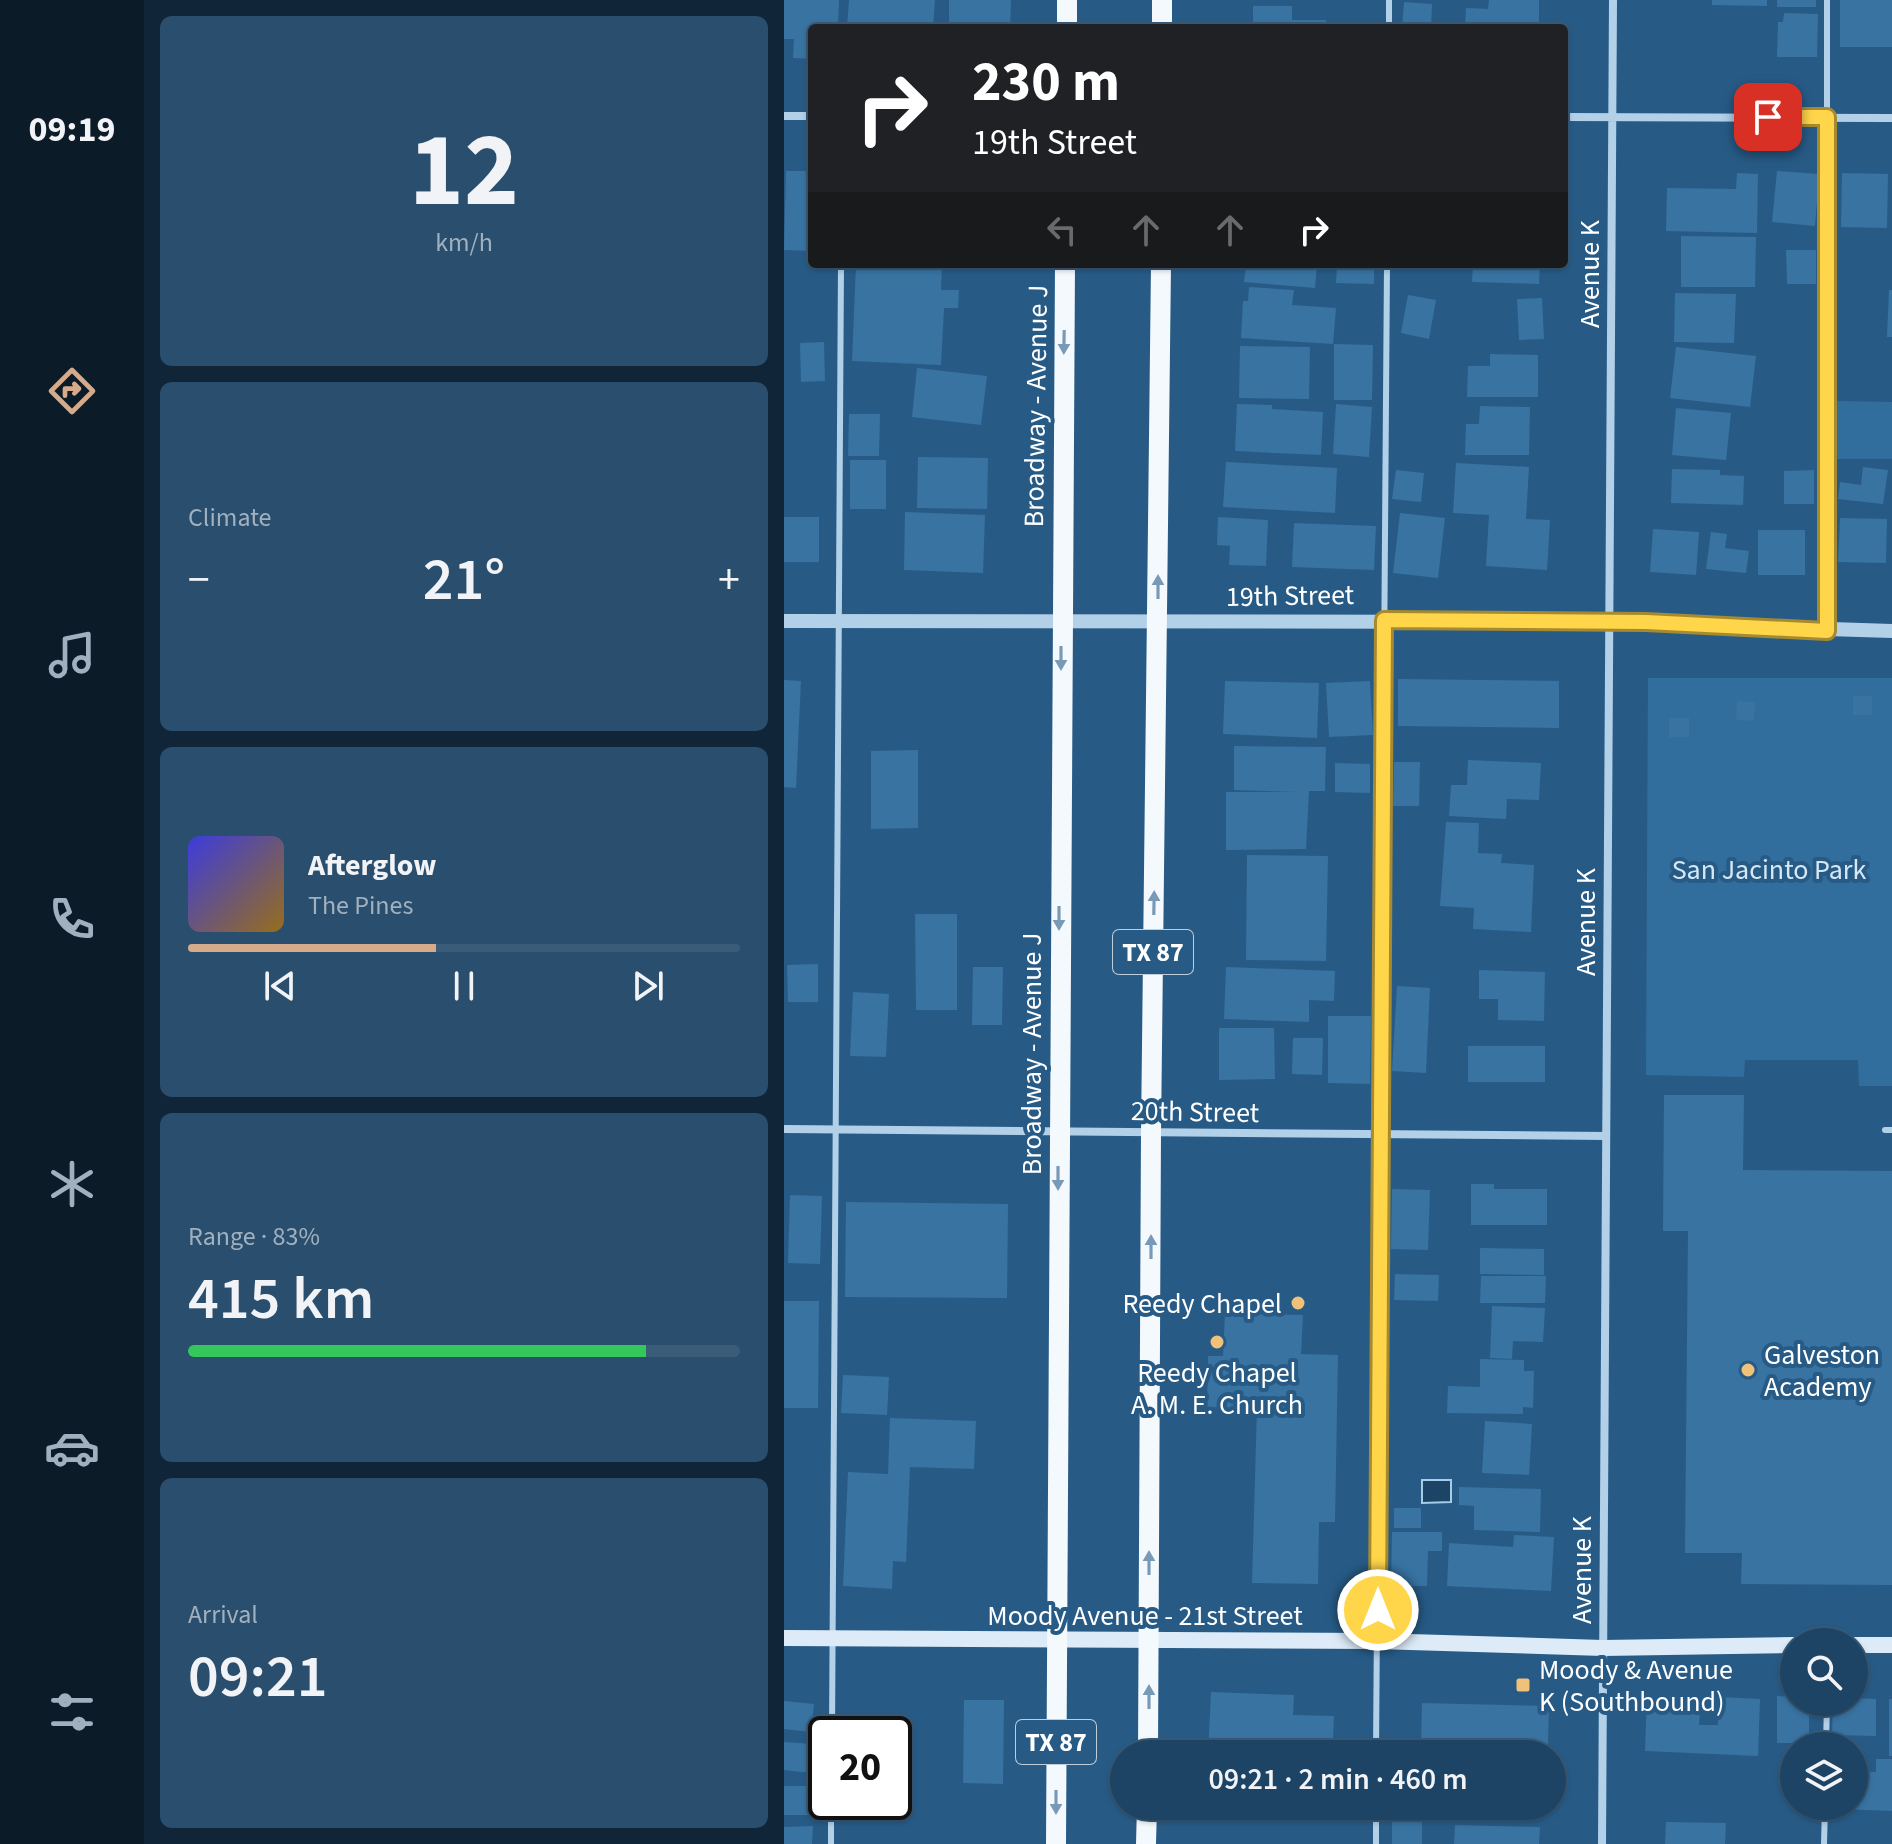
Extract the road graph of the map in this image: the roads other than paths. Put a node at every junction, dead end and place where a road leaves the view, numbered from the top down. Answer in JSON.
{"nodes":[{"id":1,"x":1067,"y":0,"type":"edge"},
{"id":2,"x":1162,"y":0,"type":"edge"},
{"id":3,"x":1389,"y":0,"type":"edge"},
{"id":4,"x":1613,"y":0,"type":"edge"},
{"id":5,"x":1827,"y":0,"type":"edge"},
{"id":6,"x":1067,"y":24,"type":"edge"},
{"id":7,"x":1162,"y":24,"type":"edge"},
{"id":8,"x":1389,"y":24,"type":"edge"},
{"id":9,"x":784,"y":116,"type":"edge"},
{"id":10,"x":808,"y":116,"type":"edge"},
{"id":11,"x":1568,"y":117,"type":"edge"},
{"id":12,"x":1612,"y":117,"type":"junction"},
{"id":13,"x":1827,"y":117,"type":"junction"},
{"id":14,"x":1892,"y":118,"type":"edge"},
{"id":15,"x":841,"y":268,"type":"edge"},
{"id":16,"x":1065,"y":268,"type":"edge"},
{"id":17,"x":1161,"y":268,"type":"edge"},
{"id":18,"x":1387,"y":268,"type":"edge"},
{"id":19,"x":1384,"y":620,"type":"junction"},
{"id":20,"x":784,"y":621,"type":"edge"},
{"id":21,"x":839,"y":621,"type":"junction"},
{"id":22,"x":1061,"y":622,"type":"junction"},
{"id":23,"x":1609,"y":622,"type":"junction"},
{"id":24,"x":1158,"y":623,"type":"junction"},
{"id":25,"x":1827,"y":631,"type":"junction"},
{"id":26,"x":1892,"y":631,"type":"edge"},
{"id":27,"x":784,"y":1129,"type":"edge"},
{"id":28,"x":836,"y":1129,"type":"junction"},
{"id":29,"x":1058,"y":1131,"type":"junction"},
{"id":30,"x":1151,"y":1132,"type":"junction"},
{"id":31,"x":1381,"y":1134,"type":"junction"},
{"id":32,"x":1606,"y":1136,"type":"junction"},
{"id":33,"x":784,"y":1638,"type":"edge"},
{"id":34,"x":832,"y":1638,"type":"junction"},
{"id":35,"x":1057,"y":1640,"type":"junction"},
{"id":36,"x":1149,"y":1641,"type":"junction"},
{"id":37,"x":1377,"y":1641,"type":"junction"},
{"id":38,"x":1780,"y":1645,"type":"edge"},
{"id":39,"x":1868,"y":1645,"type":"edge"},
{"id":40,"x":1892,"y":1645,"type":"edge"},
{"id":41,"x":1603,"y":1648,"type":"junction"},
{"id":42,"x":832,"y":1716,"type":"edge"},
{"id":43,"x":1148,"y":1740,"type":"edge"},
{"id":44,"x":1376,"y":1740,"type":"edge"},
{"id":45,"x":831,"y":1820,"type":"edge"},
{"id":46,"x":1147,"y":1820,"type":"edge"},
{"id":47,"x":1376,"y":1820,"type":"edge"},
{"id":48,"x":1825,"y":1820,"type":"edge"},
{"id":49,"x":831,"y":1844,"type":"edge"},
{"id":50,"x":1056,"y":1844,"type":"edge"},
{"id":51,"x":1146,"y":1844,"type":"edge"},
{"id":52,"x":1376,"y":1844,"type":"edge"},
{"id":53,"x":1602,"y":1844,"type":"edge"},
{"id":54,"x":1824,"y":1844,"type":"edge"}],
"edges":[{"from":1,"to":6,"type":"main road"},
{"from":2,"to":7,"type":"main road"},
{"from":3,"to":8,"type":"lane"},
{"from":4,"to":12,"type":"street","name":"Avenue K"},
{"from":5,"to":13,"type":"lane"},
{"from":9,"to":10,"type":"street"},
{"from":11,"to":12,"type":"street"},
{"from":12,"to":13,"type":"street"},
{"from":12,"to":23,"type":"street","name":"Avenue K"},
{"from":13,"to":14,"type":"street"},
{"from":13,"to":25,"type":"lane"},
{"from":15,"to":21,"type":"lane"},
{"from":16,"to":22,"type":"main road","name":"Broadway - Avenue J","number":"TX 87","one_way":true},
{"from":24,"to":17,"type":"main road","number":"TX 87","one_way":true},
{"from":18,"to":19,"type":"lane"},
{"from":19,"to":23,"type":"street","name":"19th Street"},
{"from":19,"to":24,"type":"street","name":"19th Street"},
{"from":19,"to":31,"type":"lane"},
{"from":20,"to":21,"type":"street","name":"19th Street"},
{"from":21,"to":22,"type":"street","name":"19th Street"},
{"from":21,"to":28,"type":"lane"},
{"from":22,"to":24,"type":"street","name":"19th Street"},
{"from":22,"to":29,"type":"main road","name":"Broadway - Avenue J","number":"TX 87","one_way":true},
{"from":23,"to":25,"type":"street","name":"19th Street"},
{"from":23,"to":32,"type":"street","name":"Avenue K"},
{"from":30,"to":24,"type":"main road","number":"TX 87","one_way":true},
{"from":25,"to":26,"type":"street","name":"19th Street"},
{"from":27,"to":28,"type":"street","name":"20th Street"},
{"from":28,"to":29,"type":"street","name":"20th Street"},
{"from":28,"to":34,"type":"lane"},
{"from":29,"to":30,"type":"street","name":"20th Street"},
{"from":29,"to":35,"type":"main road","name":"Broadway - Avenue J","number":"TX 87","one_way":true},
{"from":30,"to":31,"type":"street","name":"20th Street"},
{"from":36,"to":30,"type":"main road","number":"TX 87","one_way":true},
{"from":31,"to":32,"type":"street","name":"20th Street"},
{"from":31,"to":37,"type":"lane"},
{"from":32,"to":41,"type":"street","name":"Avenue K"},
{"from":33,"to":34,"type":"main road","name":"Moody Avenue - 21st Street"},
{"from":34,"to":35,"type":"main road","name":"Moody Avenue - 21st Street"},
{"from":34,"to":42,"type":"lane"},
{"from":35,"to":36,"type":"main road","name":"Moody Avenue - 21st Street"},
{"from":35,"to":50,"type":"main road","name":"Broadway - Avenue J","number":"TX 87","one_way":true},
{"from":36,"to":37,"type":"main road","name":"Moody Avenue - 21st Street"},
{"from":43,"to":36,"type":"main road","number":"TX 87","one_way":true},
{"from":37,"to":41,"type":"main road","name":"Moody Avenue - 21st Street"},
{"from":37,"to":44,"type":"lane"},
{"from":38,"to":41,"type":"main road","name":"Moody Avenue - 21st Street"},
{"from":39,"to":40,"type":"main road"},
{"from":41,"to":53,"type":"street","name":"Avenue K"},
{"from":45,"to":49,"type":"lane"},
{"from":46,"to":51,"type":"main road"},
{"from":47,"to":52,"type":"lane"},
{"from":48,"to":54,"type":"lane"}]}
